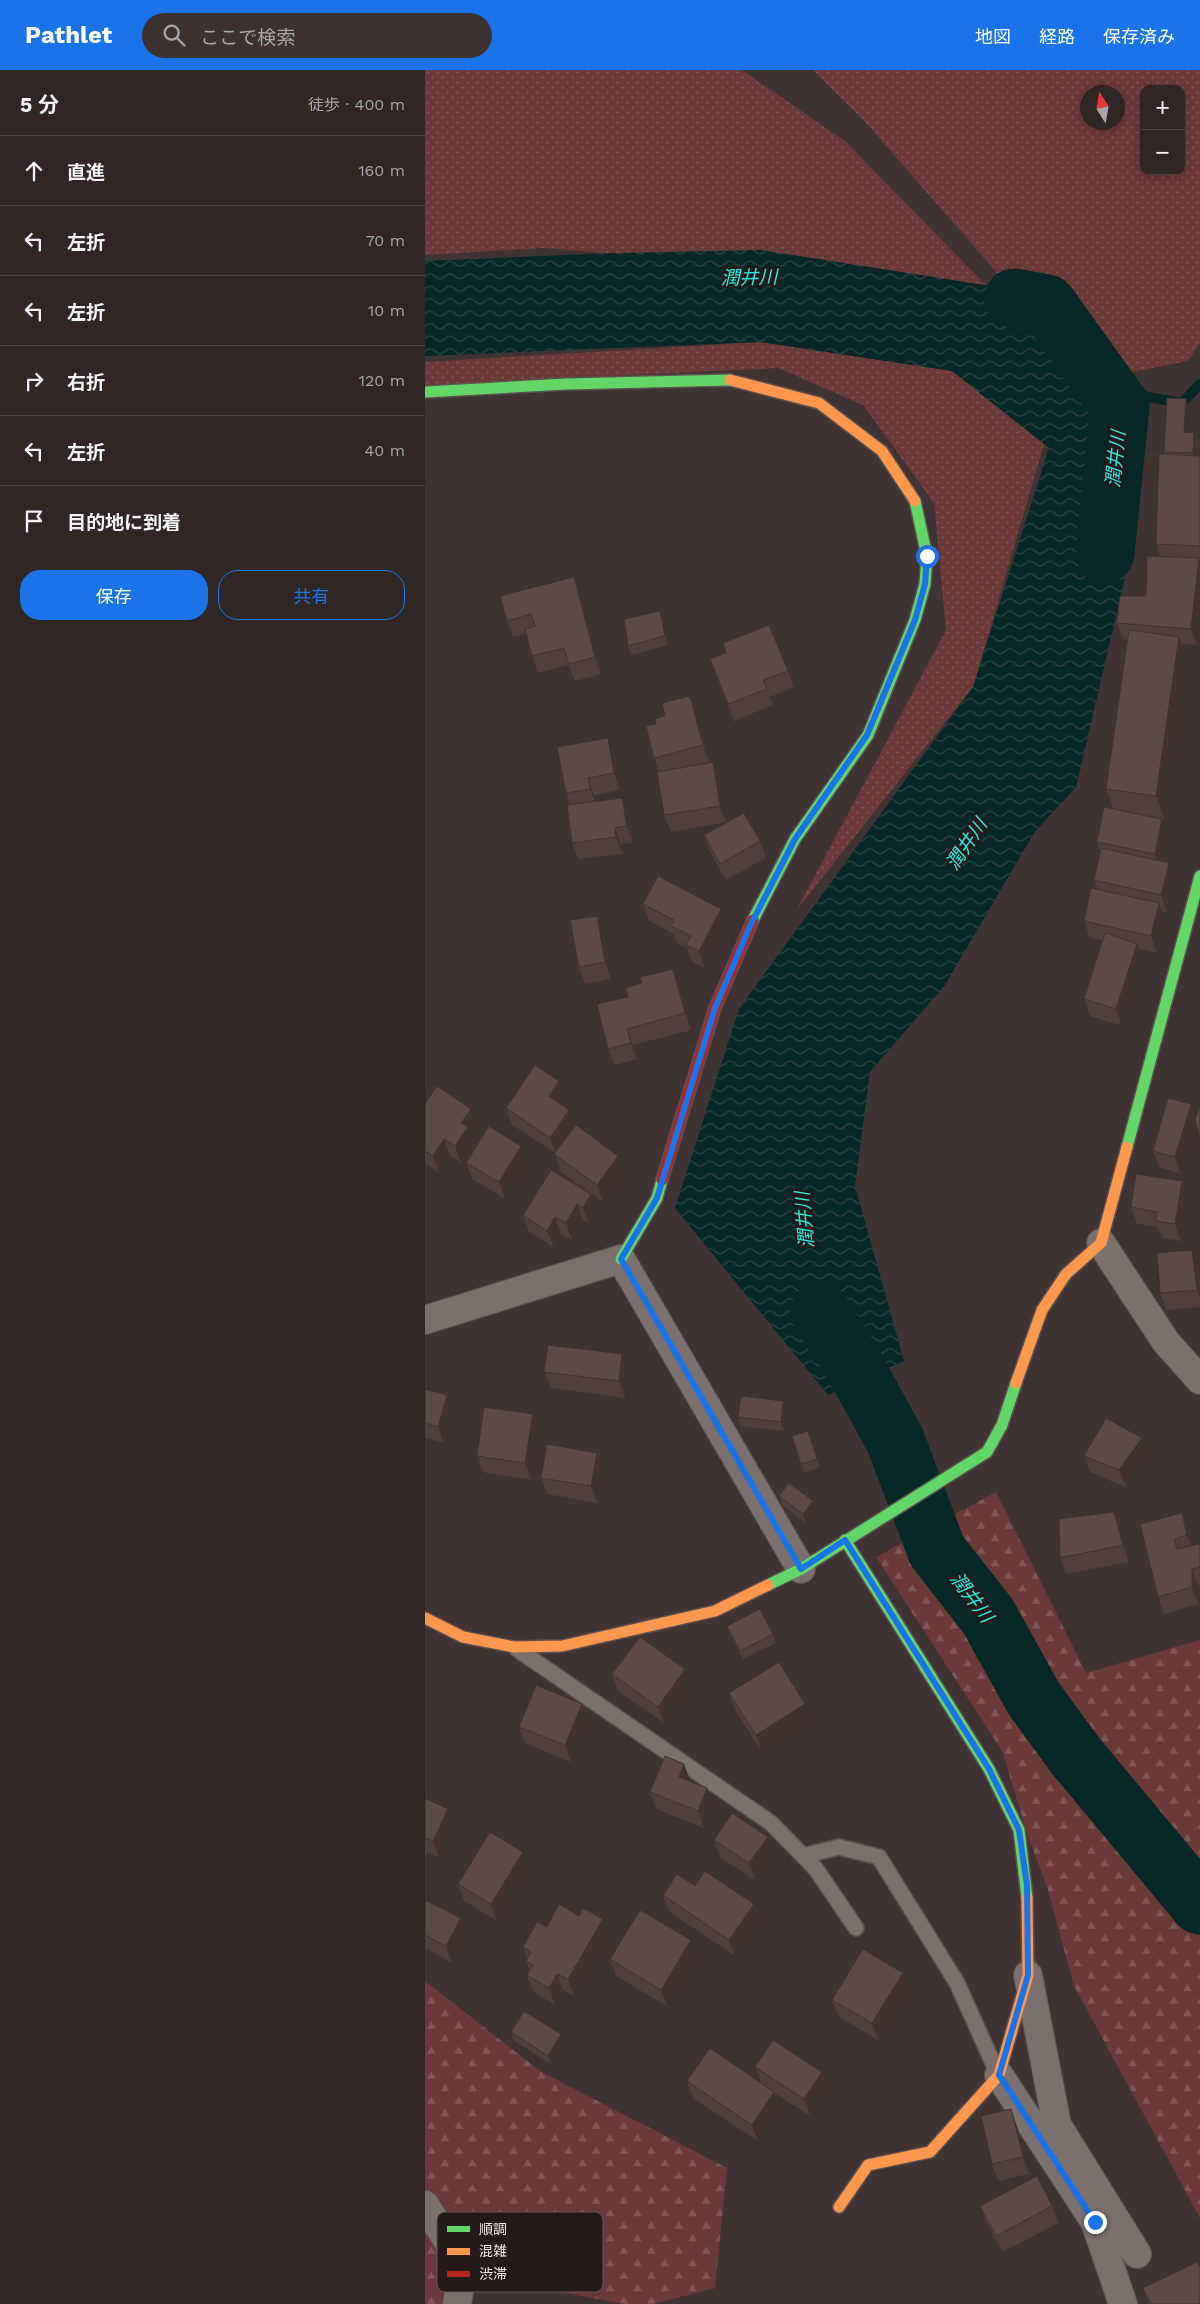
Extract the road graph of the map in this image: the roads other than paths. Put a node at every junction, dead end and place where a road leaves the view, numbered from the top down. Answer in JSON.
{"nodes":[{"id":1,"x":425,"y":392,"type":"edge"},
{"id":2,"x":1200,"y":876,"type":"edge"},
{"id":3,"x":1101,"y":1243,"type":"junction"},
{"id":4,"x":621,"y":1259,"type":"junction"},
{"id":5,"x":425,"y":1320,"type":"edge"},
{"id":6,"x":1200,"y":1380,"type":"edge"},
{"id":7,"x":845,"y":1540,"type":"junction"},
{"id":8,"x":801,"y":1569,"type":"junction"},
{"id":9,"x":425,"y":1618,"type":"edge"},
{"id":10,"x":513,"y":1647,"type":"junction"},
{"id":11,"x":803,"y":1856,"type":"junction"},
{"id":12,"x":856,"y":1928,"type":"dead end"},
{"id":13,"x":1028,"y":1975,"type":"junction"},
{"id":14,"x":999,"y":2075,"type":"junction"},
{"id":15,"x":425,"y":2205,"type":"edge"},
{"id":16,"x":839,"y":2206,"type":"dead end"},
{"id":17,"x":437,"y":2224,"type":"edge"},
{"id":18,"x":1137,"y":2254,"type":"dead end"},
{"id":19,"x":1123,"y":2304,"type":"edge"}],
"edges":[{"from":1,"to":4,"type":"street"},
{"from":2,"to":3,"type":"street"},
{"from":3,"to":6,"type":"street"},
{"from":3,"to":7,"type":"street"},
{"from":4,"to":5,"type":"street"},
{"from":4,"to":8,"type":"street"},
{"from":7,"to":8,"type":"street"},
{"from":7,"to":13,"type":"street"},
{"from":8,"to":10,"type":"street"},
{"from":9,"to":10,"type":"street"},
{"from":10,"to":11,"type":"lane"},
{"from":11,"to":12,"type":"lane"},
{"from":11,"to":14,"type":"lane"},
{"from":13,"to":14,"type":"street"},
{"from":13,"to":18,"type":"street"},
{"from":14,"to":16,"type":"street"},
{"from":14,"to":19,"type":"street"},
{"from":15,"to":17,"type":"street"}]}
